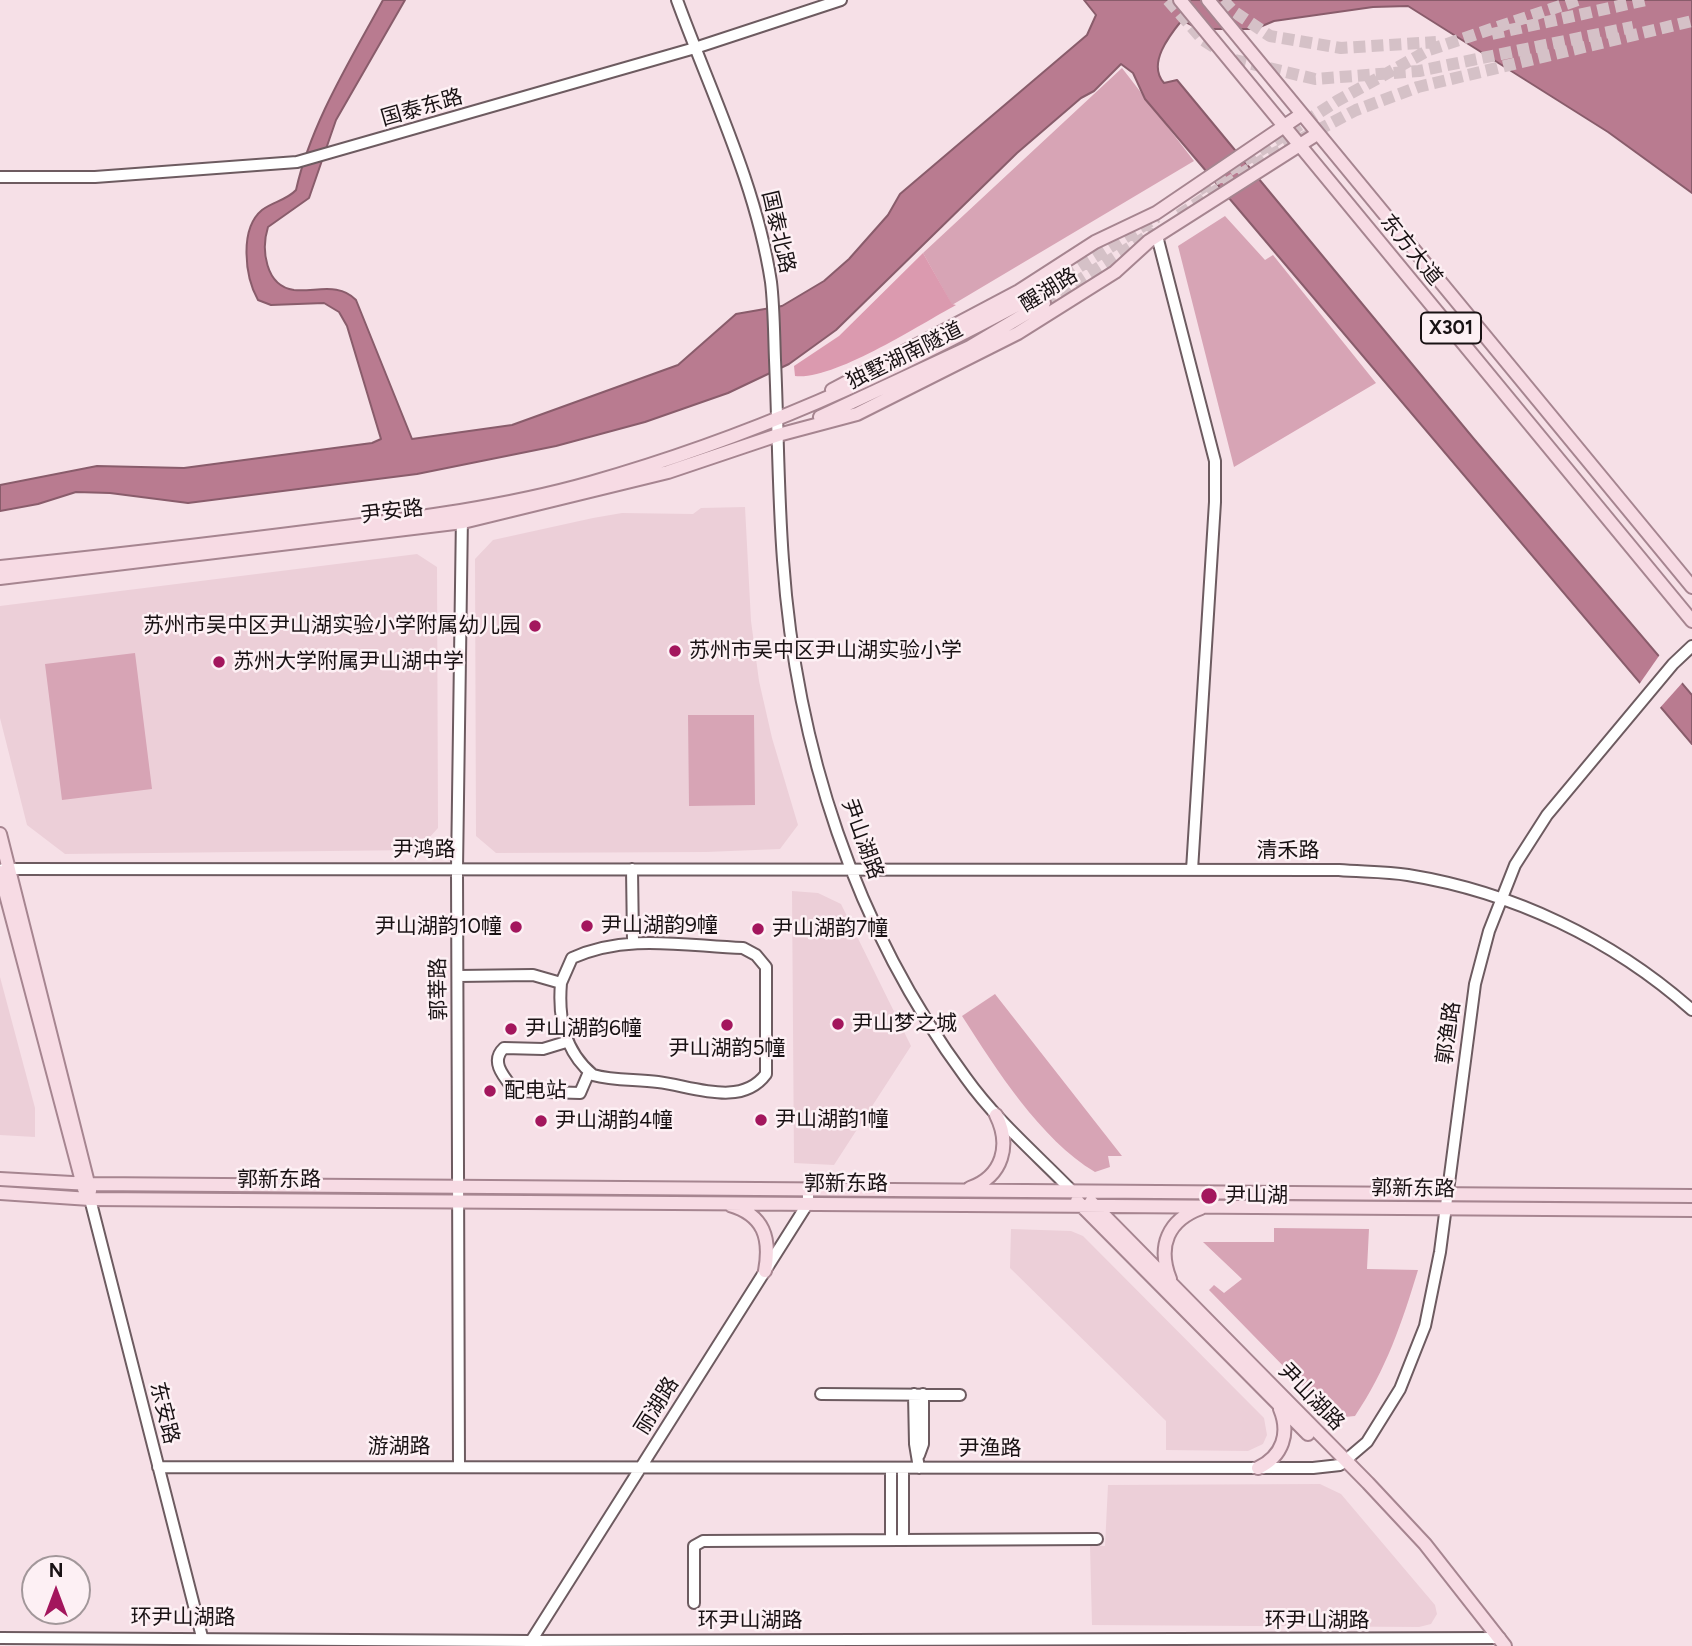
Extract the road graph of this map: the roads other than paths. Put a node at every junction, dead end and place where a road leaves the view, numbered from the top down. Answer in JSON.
{"nodes":[{"id":1,"x":677,"y":0,"type":"edge"},
{"id":2,"x":841,"y":0,"type":"edge"},
{"id":3,"x":1180,"y":0,"type":"edge"},
{"id":4,"x":1208,"y":0,"type":"edge"},
{"id":5,"x":695,"y":48,"type":"junction"},
{"id":6,"x":1302,"y":114,"type":"junction"},
{"id":7,"x":1285,"y":126,"type":"junction"},
{"id":8,"x":1318,"y":134,"type":"junction"},
{"id":9,"x":1299,"y":144,"type":"junction"},
{"id":10,"x":0,"y":177,"type":"edge"},
{"id":11,"x":1157,"y":236,"type":"junction"},
{"id":12,"x":777,"y":421,"type":"junction"},
{"id":13,"x":778,"y":435,"type":"junction"},
{"id":14,"x":462,"y":517,"type":"junction"},
{"id":15,"x":0,"y":567,"type":"edge"},
{"id":16,"x":0,"y":578,"type":"edge"},
{"id":17,"x":1692,"y":587,"type":"edge"},
{"id":18,"x":1692,"y":621,"type":"edge"},
{"id":19,"x":1692,"y":646,"type":"edge"},
{"id":20,"x":0,"y":834,"type":"edge"},
{"id":21,"x":848,"y":868,"type":"junction"},
{"id":22,"x":457,"y":869,"type":"junction"},
{"id":23,"x":632,"y":869,"type":"junction"},
{"id":24,"x":3,"y":870,"type":"edge"},
{"id":25,"x":1192,"y":870,"type":"junction"},
{"id":26,"x":1502,"y":897,"type":"junction"},
{"id":27,"x":633,"y":941,"type":"junction"},
{"id":28,"x":458,"y":976,"type":"junction"},
{"id":29,"x":561,"y":983,"type":"junction"},
{"id":30,"x":1692,"y":1010,"type":"edge"},
{"id":31,"x":566,"y":1042,"type":"junction"},
{"id":32,"x":589,"y":1072,"type":"junction"},
{"id":33,"x":996,"y":1115,"type":"junction"},
{"id":34,"x":0,"y":1180,"type":"edge"},
{"id":35,"x":86,"y":1184,"type":"junction"},
{"id":36,"x":965,"y":1190,"type":"junction"},
{"id":37,"x":1072,"y":1191,"type":"junction"},
{"id":38,"x":0,"y":1193,"type":"edge"},
{"id":39,"x":460,"y":1193,"type":"junction"},
{"id":40,"x":808,"y":1196,"type":"junction"},
{"id":41,"x":1692,"y":1196,"type":"edge"},
{"id":42,"x":89,"y":1199,"type":"junction"},
{"id":43,"x":720,"y":1202,"type":"junction"},
{"id":44,"x":1445,"y":1202,"type":"junction"},
{"id":45,"x":1078,"y":1204,"type":"junction"},
{"id":46,"x":1094,"y":1204,"type":"junction"},
{"id":47,"x":1209,"y":1205,"type":"junction"},
{"id":48,"x":1692,"y":1210,"type":"edge"},
{"id":49,"x":765,"y":1271,"type":"junction"},
{"id":50,"x":1171,"y":1283,"type":"junction"},
{"id":51,"x":821,"y":1394,"type":"dead end"},
{"id":52,"x":919,"y":1394,"type":"junction"},
{"id":53,"x":960,"y":1395,"type":"dead end"},
{"id":54,"x":1279,"y":1405,"type":"junction"},
{"id":55,"x":1343,"y":1463,"type":"junction"},
{"id":56,"x":459,"y":1466,"type":"junction"},
{"id":57,"x":158,"y":1467,"type":"junction"},
{"id":58,"x":641,"y":1468,"type":"junction"},
{"id":59,"x":897,"y":1468,"type":"junction"},
{"id":60,"x":919,"y":1468,"type":"junction"},
{"id":61,"x":1258,"y":1468,"type":"junction"},
{"id":62,"x":891,"y":1539,"type":"junction"},
{"id":63,"x":903,"y":1539,"type":"junction"},
{"id":64,"x":1097,"y":1539,"type":"dead end"},
{"id":65,"x":694,"y":1602,"type":"dead end"},
{"id":66,"x":0,"y":1637,"type":"edge"},
{"id":67,"x":202,"y":1637,"type":"junction"},
{"id":68,"x":531,"y":1641,"type":"junction"},
{"id":69,"x":1498,"y":1642,"type":"edge"}],
"edges":[{"from":1,"to":5,"type":"street","name":"国泰北路"},
{"from":2,"to":5,"type":"street","name":"国泰东路"},
{"from":3,"to":7,"type":"main road","name":"东方大道","number":"X301"},
{"from":4,"to":6,"type":"main road","name":"东方大道","number":"X301"},
{"from":5,"to":10,"type":"street","name":"国泰东路"},
{"from":5,"to":12,"type":"street","name":"国泰北路"},
{"from":6,"to":7,"type":"main road","name":"醒湖路"},
{"from":6,"to":8,"type":"main road","name":"东方大道","number":"X301"},
{"from":7,"to":9,"type":"main road","name":"东方大道","number":"X301"},
{"from":7,"to":12,"type":"main road","name":"醒湖路"},
{"from":8,"to":9,"type":"main road","name":"醒湖路"},
{"from":8,"to":17,"type":"main road","name":"东方大道","number":"X301"},
{"from":9,"to":11,"type":"main road","name":"醒湖路"},
{"from":9,"to":18,"type":"main road","name":"东方大道","number":"X301"},
{"from":11,"to":13,"type":"main road","name":"醒湖路"},
{"from":11,"to":25,"type":"street"},
{"from":12,"to":13,"type":"street","name":"国泰北路"},
{"from":12,"to":13,"type":"main road","name":"独墅湖南隧道"},
{"from":12,"to":14,"type":"main road","name":"尹安路"},
{"from":13,"to":14,"type":"main road","name":"尹安路"},
{"from":13,"to":21,"type":"street","name":"尹山湖路"},
{"from":14,"to":15,"type":"main road","name":"尹安路"},
{"from":14,"to":16,"type":"main road","name":"尹安路"},
{"from":14,"to":22,"type":"street","name":"郭莘路"},
{"from":19,"to":26,"type":"street","name":"郭渔路"},
{"from":20,"to":24,"type":"main road","name":"东安路"},
{"from":21,"to":23,"type":"street","name":"尹鸿路"},
{"from":21,"to":25,"type":"street","name":"清禾路"},
{"from":21,"to":33,"type":"street","name":"尹山湖路"},
{"from":22,"to":23,"type":"street","name":"尹鸿路"},
{"from":22,"to":24,"type":"street","name":"尹鸿路"},
{"from":22,"to":28,"type":"street","name":"郭莘路"},
{"from":23,"to":27,"type":"street"},
{"from":24,"to":35,"type":"main road","name":"东安路"},
{"from":25,"to":26,"type":"street","name":"清禾路"},
{"from":26,"to":30,"type":"street","name":"清禾路"},
{"from":26,"to":44,"type":"street","name":"郭渔路"},
{"from":27,"to":29,"type":"street"},
{"from":27,"to":32,"type":"street"},
{"from":28,"to":29,"type":"street"},
{"from":28,"to":39,"type":"street","name":"郭莘路"},
{"from":29,"to":31,"type":"street"},
{"from":31,"to":32,"type":"street"},
{"from":31,"to":32,"type":"street"},
{"from":33,"to":36,"type":"main road"},
{"from":33,"to":37,"type":"street","name":"尹山湖路"},
{"from":34,"to":35,"type":"main road","name":"郭新东路"},
{"from":35,"to":39,"type":"main road","name":"郭新东路"},
{"from":35,"to":42,"type":"main road","name":"东安路"},
{"from":36,"to":37,"type":"main road","name":"郭新东路"},
{"from":36,"to":40,"type":"main road","name":"郭新东路"},
{"from":37,"to":44,"type":"main road","name":"郭新东路"},
{"from":37,"to":45,"type":"main road","name":"尹山湖路"},
{"from":37,"to":46,"type":"main road","name":"尹山湖路"},
{"from":38,"to":42,"type":"main road","name":"郭新东路"},
{"from":39,"to":40,"type":"main road","name":"郭新东路"},
{"from":39,"to":42,"type":"main road","name":"郭新东路"},
{"from":39,"to":43,"type":"main road","name":"郭新东路"},
{"from":39,"to":56,"type":"street","name":"郭莘路"},
{"from":40,"to":43,"type":"main road","name":"郭新东路"},
{"from":40,"to":45,"type":"main road","name":"郭新东路"},
{"from":40,"to":49,"type":"street","name":"丽湖路"},
{"from":41,"to":44,"type":"main road","name":"郭新东路"},
{"from":42,"to":57,"type":"street","name":"东安路"},
{"from":43,"to":49,"type":"main road"},
{"from":44,"to":47,"type":"main road","name":"郭新东路"},
{"from":44,"to":48,"type":"main road","name":"郭新东路"},
{"from":44,"to":55,"type":"street","name":"郭渔路"},
{"from":45,"to":46,"type":"main road","name":"郭新东路"},
{"from":45,"to":54,"type":"main road","name":"尹山湖路"},
{"from":46,"to":47,"type":"main road","name":"郭新东路"},
{"from":46,"to":50,"type":"main road","name":"尹山湖路"},
{"from":47,"to":50,"type":"main road"},
{"from":49,"to":58,"type":"street","name":"丽湖路"},
{"from":50,"to":55,"type":"main road","name":"尹山湖路"},
{"from":51,"to":52,"type":"street"},
{"from":52,"to":53,"type":"street"},
{"from":52,"to":60,"type":"street"},
{"from":54,"to":55,"type":"main road","name":"尹山湖路"},
{"from":54,"to":61,"type":"main road"},
{"from":55,"to":61,"type":"street","name":"尹渔路"},
{"from":55,"to":69,"type":"main road","name":"尹山湖路"},
{"from":56,"to":57,"type":"street","name":"游湖路"},
{"from":56,"to":58,"type":"street","name":"游湖路"},
{"from":57,"to":67,"type":"street","name":"东安路"},
{"from":58,"to":59,"type":"street","name":"尹渔路"},
{"from":58,"to":68,"type":"street","name":"丽湖路"},
{"from":59,"to":60,"type":"street","name":"尹渔路"},
{"from":59,"to":62,"type":"street"},
{"from":59,"to":63,"type":"street"},
{"from":60,"to":61,"type":"street","name":"尹渔路"},
{"from":62,"to":63,"type":"street"},
{"from":62,"to":65,"type":"street"},
{"from":63,"to":64,"type":"street"},
{"from":66,"to":67,"type":"street","name":"环尹山湖路"},
{"from":67,"to":68,"type":"street","name":"环尹山湖路"},
{"from":68,"to":69,"type":"street","name":"环尹山湖路"}]}
